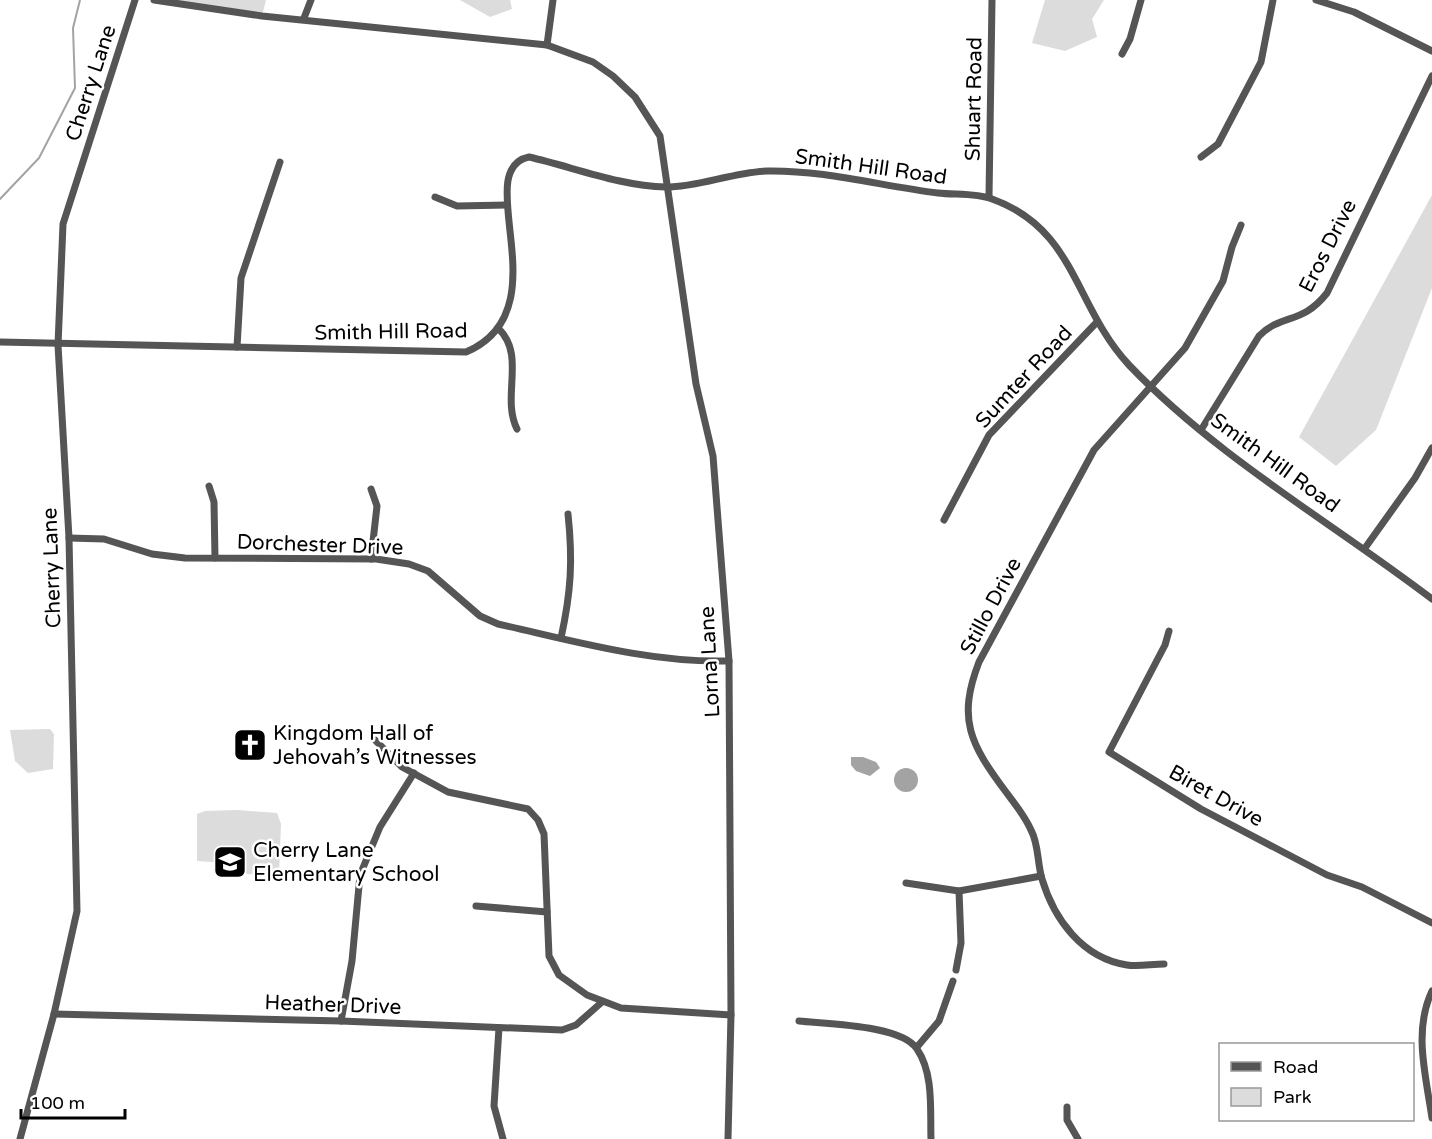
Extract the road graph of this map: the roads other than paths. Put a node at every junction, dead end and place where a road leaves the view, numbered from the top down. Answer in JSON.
{"nodes":[{"id":1,"x":135,"y":0,"type":"edge"},
{"id":2,"x":154,"y":0,"type":"edge"},
{"id":3,"x":311,"y":0,"type":"edge"},
{"id":4,"x":553,"y":0,"type":"edge"},
{"id":5,"x":992,"y":0,"type":"edge"},
{"id":6,"x":1141,"y":0,"type":"edge"},
{"id":7,"x":1273,"y":0,"type":"edge"},
{"id":8,"x":1316,"y":0,"type":"edge"},
{"id":9,"x":304,"y":18,"type":"junction"},
{"id":10,"x":548,"y":45,"type":"junction"},
{"id":11,"x":1432,"y":51,"type":"edge"},
{"id":12,"x":1122,"y":54,"type":"dead end"},
{"id":13,"x":1432,"y":76,"type":"edge"},
{"id":14,"x":1201,"y":157,"type":"dead end"},
{"id":15,"x":280,"y":162,"type":"dead end"},
{"id":16,"x":668,"y":187,"type":"junction"},
{"id":17,"x":435,"y":196,"type":"dead end"},
{"id":18,"x":989,"y":198,"type":"junction"},
{"id":19,"x":507,"y":205,"type":"junction"},
{"id":20,"x":1241,"y":225,"type":"dead end"},
{"id":21,"x":1097,"y":322,"type":"junction"},
{"id":22,"x":499,"y":329,"type":"junction"},
{"id":23,"x":0,"y":342,"type":"edge"},
{"id":24,"x":58,"y":345,"type":"junction"},
{"id":25,"x":237,"y":347,"type":"junction"},
{"id":26,"x":1153,"y":387,"type":"junction"},
{"id":27,"x":517,"y":429,"type":"dead end"},
{"id":28,"x":1202,"y":430,"type":"junction"},
{"id":29,"x":1432,"y":448,"type":"edge"},
{"id":30,"x":209,"y":486,"type":"dead end"},
{"id":31,"x":372,"y":489,"type":"dead end"},
{"id":32,"x":568,"y":514,"type":"dead end"},
{"id":33,"x":944,"y":520,"type":"dead end"},
{"id":34,"x":69,"y":538,"type":"junction"},
{"id":35,"x":1365,"y":548,"type":"junction"},
{"id":36,"x":215,"y":558,"type":"junction"},
{"id":37,"x":371,"y":559,"type":"junction"},
{"id":38,"x":1432,"y":599,"type":"edge"},
{"id":39,"x":1169,"y":631,"type":"dead end"},
{"id":40,"x":561,"y":638,"type":"junction"},
{"id":41,"x":729,"y":661,"type":"junction"},
{"id":42,"x":375,"y":740,"type":"dead end"},
{"id":43,"x":414,"y":773,"type":"junction"},
{"id":44,"x":1041,"y":876,"type":"junction"},
{"id":45,"x":906,"y":883,"type":"dead end"},
{"id":46,"x":960,"y":891,"type":"junction"},
{"id":47,"x":476,"y":906,"type":"dead end"},
{"id":48,"x":547,"y":912,"type":"junction"},
{"id":49,"x":1432,"y":923,"type":"edge"},
{"id":50,"x":1164,"y":964,"type":"dead end"},
{"id":51,"x":956,"y":970,"type":"dead end"},
{"id":52,"x":953,"y":981,"type":"dead end"},
{"id":53,"x":1432,"y":992,"type":"edge"},
{"id":54,"x":602,"y":1002,"type":"junction"},
{"id":55,"x":54,"y":1014,"type":"junction"},
{"id":56,"x":731,"y":1015,"type":"junction"},
{"id":57,"x":341,"y":1021,"type":"junction"},
{"id":58,"x":799,"y":1021,"type":"dead end"},
{"id":59,"x":499,"y":1028,"type":"junction"},
{"id":60,"x":916,"y":1047,"type":"junction"},
{"id":61,"x":1429,"y":1076,"type":"edge"},
{"id":62,"x":1067,"y":1107,"type":"dead end"},
{"id":63,"x":1432,"y":1118,"type":"edge"},
{"id":64,"x":20,"y":1139,"type":"edge"},
{"id":65,"x":503,"y":1139,"type":"edge"},
{"id":66,"x":728,"y":1139,"type":"edge"},
{"id":67,"x":931,"y":1139,"type":"edge"},
{"id":68,"x":1078,"y":1139,"type":"edge"}],
"edges":[{"from":1,"to":24,"type":"street","name":"Cherry Lane"},
{"from":2,"to":9,"type":"street","name":"Lorna Lane"},
{"from":3,"to":9,"type":"street"},
{"from":4,"to":10,"type":"street"},
{"from":5,"to":18,"type":"street","name":"Shuart Road"},
{"from":6,"to":12,"type":"street"},
{"from":7,"to":14,"type":"street"},
{"from":8,"to":11,"type":"street"},
{"from":9,"to":10,"type":"street","name":"Lorna Lane"},
{"from":10,"to":16,"type":"street","name":"Lorna Lane"},
{"from":13,"to":28,"type":"street","name":"Eros Drive"},
{"from":15,"to":25,"type":"street"},
{"from":16,"to":18,"type":"street","name":"Smith Hill Road"},
{"from":16,"to":19,"type":"street","name":"Smith Hill Road"},
{"from":16,"to":41,"type":"street","name":"Lorna Lane"},
{"from":17,"to":19,"type":"street"},
{"from":18,"to":21,"type":"street","name":"Smith Hill Road"},
{"from":19,"to":22,"type":"street","name":"Smith Hill Road"},
{"from":20,"to":26,"type":"street","name":"Stillo Drive"},
{"from":21,"to":26,"type":"street","name":"Smith Hill Road"},
{"from":21,"to":33,"type":"street","name":"Sumter Road"},
{"from":22,"to":25,"type":"street","name":"Smith Hill Road"},
{"from":22,"to":27,"type":"street"},
{"from":23,"to":24,"type":"street","name":"Smith Hill Road"},
{"from":24,"to":25,"type":"street","name":"Smith Hill Road"},
{"from":24,"to":34,"type":"street","name":"Cherry Lane"},
{"from":26,"to":28,"type":"street","name":"Smith Hill Road"},
{"from":26,"to":44,"type":"street","name":"Stillo Drive"},
{"from":28,"to":35,"type":"street","name":"Smith Hill Road"},
{"from":29,"to":35,"type":"street"},
{"from":30,"to":36,"type":"street"},
{"from":31,"to":37,"type":"street"},
{"from":32,"to":40,"type":"street"},
{"from":34,"to":36,"type":"street","name":"Dorchester Drive"},
{"from":34,"to":55,"type":"street","name":"Cherry Lane"},
{"from":35,"to":38,"type":"street","name":"Smith Hill Road"},
{"from":36,"to":37,"type":"street","name":"Dorchester Drive"},
{"from":37,"to":40,"type":"street","name":"Dorchester Drive"},
{"from":39,"to":49,"type":"street","name":"Biret Drive"},
{"from":40,"to":41,"type":"street","name":"Dorchester Drive"},
{"from":41,"to":56,"type":"street","name":"Lorna Lane"},
{"from":42,"to":43,"type":"street"},
{"from":43,"to":48,"type":"street"},
{"from":43,"to":57,"type":"street"},
{"from":44,"to":46,"type":"street"},
{"from":44,"to":50,"type":"street","name":"Stillo Drive"},
{"from":45,"to":46,"type":"street"},
{"from":46,"to":51,"type":"street"},
{"from":47,"to":48,"type":"street"},
{"from":48,"to":54,"type":"street"},
{"from":52,"to":60,"type":"street"},
{"from":53,"to":61,"type":"street"},
{"from":54,"to":56,"type":"street"},
{"from":54,"to":59,"type":"street","name":"Heather Drive"},
{"from":55,"to":57,"type":"street","name":"Heather Drive"},
{"from":55,"to":64,"type":"street","name":"Cherry Lane"},
{"from":56,"to":66,"type":"street","name":"Lorna Lane"},
{"from":57,"to":59,"type":"street","name":"Heather Drive"},
{"from":58,"to":60,"type":"street"},
{"from":59,"to":65,"type":"street"},
{"from":60,"to":67,"type":"street"},
{"from":61,"to":63,"type":"street"},
{"from":62,"to":68,"type":"street"}]}
